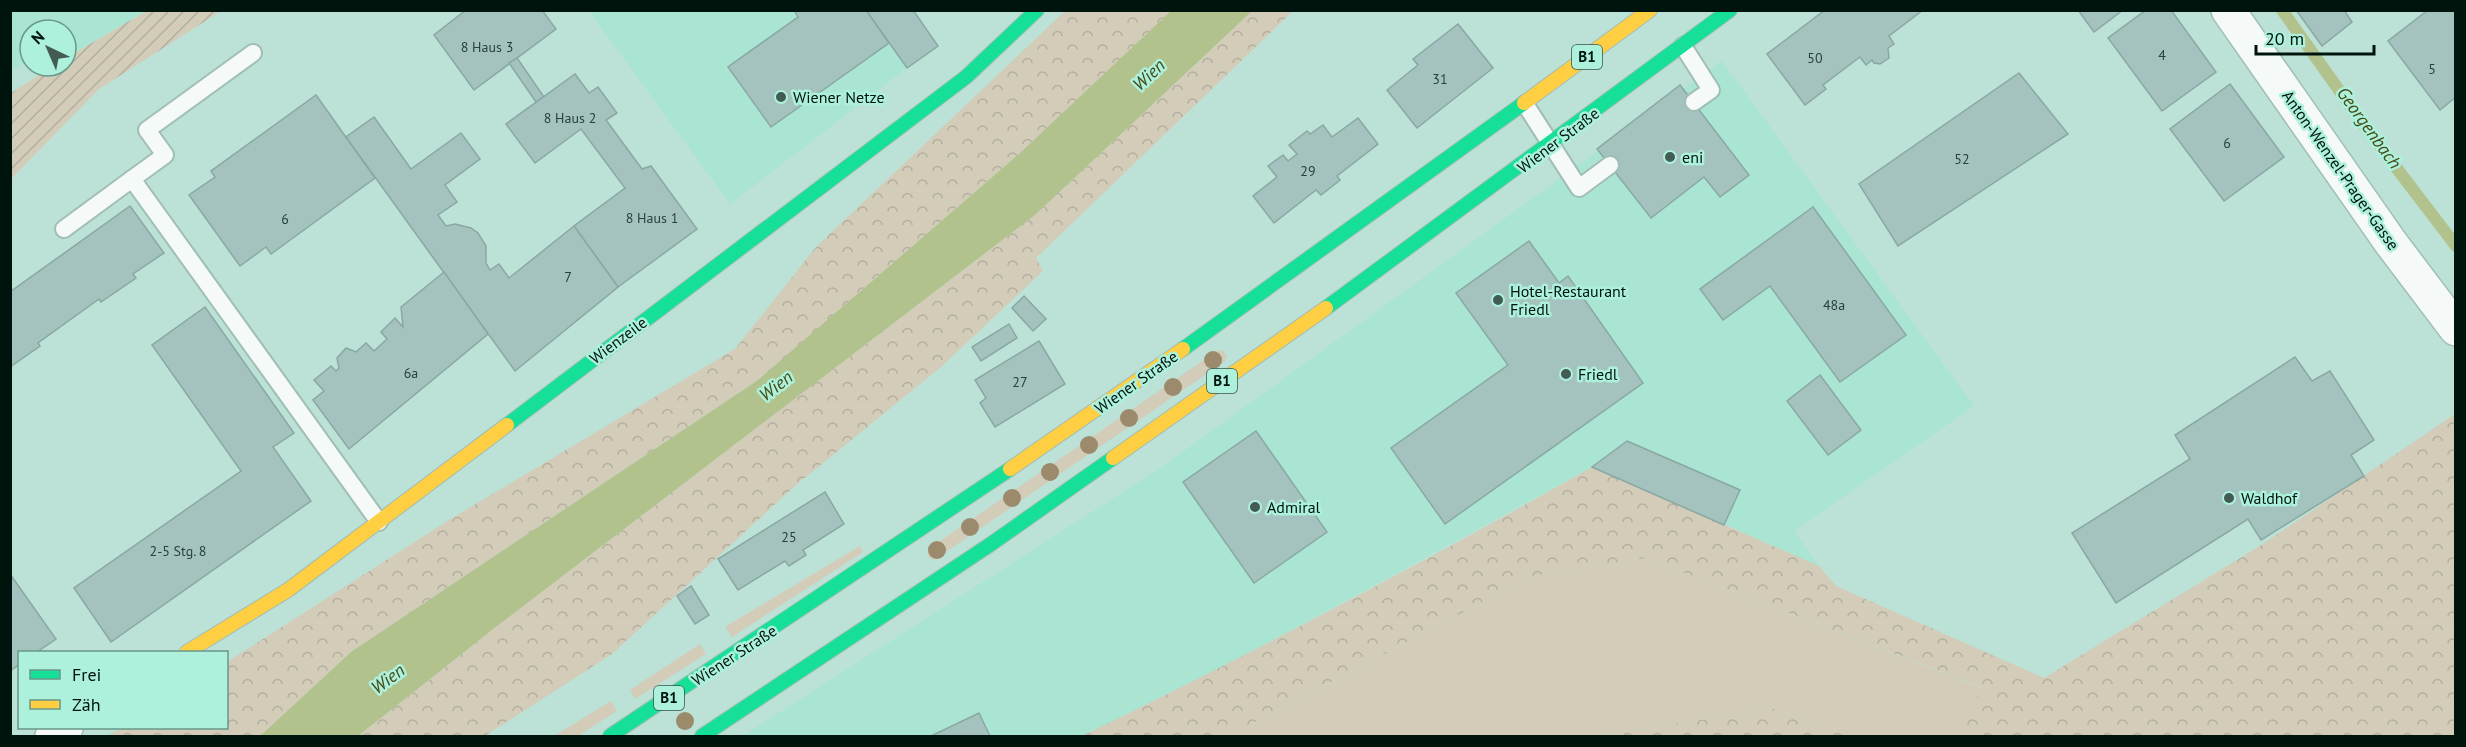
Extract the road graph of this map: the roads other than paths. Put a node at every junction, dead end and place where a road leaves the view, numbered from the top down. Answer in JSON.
{"nodes":[{"id":1,"x":1037,"y":10,"type":"edge"},
{"id":2,"x":1650,"y":10,"type":"edge"},
{"id":3,"x":1730,"y":10,"type":"edge"},
{"id":4,"x":2228,"y":10,"type":"edge"},
{"id":5,"x":1683,"y":46,"type":"junction"},
{"id":6,"x":253,"y":53,"type":"dead end"},
{"id":7,"x":1694,"y":102,"type":"dead end"},
{"id":8,"x":1525,"y":104,"type":"junction"},
{"id":9,"x":1553,"y":144,"type":"junction"},
{"id":10,"x":1610,"y":165,"type":"dead end"},
{"id":11,"x":132,"y":180,"type":"junction"},
{"id":12,"x":64,"y":229,"type":"dead end"},
{"id":13,"x":2456,"y":329,"type":"edge"},
{"id":14,"x":379,"y":522,"type":"junction"},
{"id":15,"x":189,"y":651,"type":"edge"},
{"id":16,"x":610,"y":736,"type":"edge"},
{"id":17,"x":702,"y":736,"type":"edge"}],
"edges":[{"from":1,"to":14,"type":"main road","name":"Wienzeile"},
{"from":2,"to":8,"type":"main road","name":"Wiener Straße","number":"B1"},
{"from":3,"to":5,"type":"main road","name":"Wiener Straße","number":"B1"},
{"from":4,"to":13,"type":"street","name":"Anton-Wenzel-Prager-Gasse"},
{"from":5,"to":7,"type":"lane"},
{"from":5,"to":9,"type":"main road","name":"Wiener Straße","number":"B1"},
{"from":6,"to":11,"type":"lane"},
{"from":8,"to":9,"type":"lane"},
{"from":8,"to":16,"type":"main road","name":"Wiener Straße","number":"B1"},
{"from":9,"to":10,"type":"lane"},
{"from":9,"to":17,"type":"main road","name":"Wiener Straße","number":"B1"},
{"from":11,"to":12,"type":"lane"},
{"from":11,"to":14,"type":"lane"},
{"from":14,"to":15,"type":"main road","name":"Wienzeile"}]}
